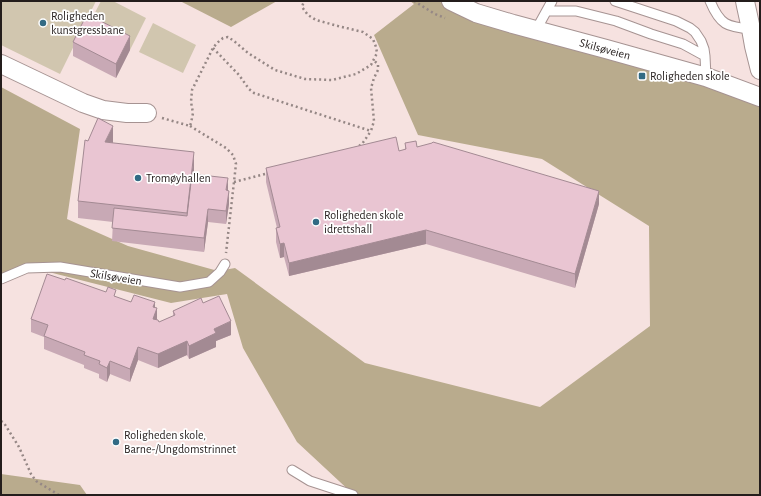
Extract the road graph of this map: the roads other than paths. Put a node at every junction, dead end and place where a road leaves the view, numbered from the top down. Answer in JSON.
{"nodes":[{"id":1,"x":451,"y":1,"type":"edge"},
{"id":2,"x":552,"y":1,"type":"edge"},
{"id":3,"x":615,"y":1,"type":"edge"},
{"id":4,"x":710,"y":1,"type":"edge"},
{"id":5,"x":746,"y":1,"type":"edge"},
{"id":6,"x":547,"y":10,"type":"junction"},
{"id":7,"x":751,"y":29,"type":"junction"},
{"id":8,"x":536,"y":30,"type":"junction"},
{"id":9,"x":706,"y":56,"type":"junction"},
{"id":10,"x":1,"y":64,"type":"edge"},
{"id":11,"x":760,"y":70,"type":"edge"},
{"id":12,"x":706,"y":77,"type":"junction"},
{"id":13,"x":760,"y":97,"type":"edge"},
{"id":14,"x":147,"y":113,"type":"road end"},
{"id":15,"x":225,"y":264,"type":"road end"},
{"id":16,"x":1,"y":279,"type":"edge"},
{"id":17,"x":292,"y":470,"type":"dead end"},
{"id":18,"x":353,"y":495,"type":"edge"}],
"edges":[{"from":1,"to":8,"type":"street","name":"Skilsøveien"},
{"from":2,"to":6,"type":"lane"},
{"from":3,"to":9,"type":"lane"},
{"from":4,"to":7,"type":"lane"},
{"from":5,"to":7,"type":"street"},
{"from":6,"to":8,"type":"lane"},
{"from":6,"to":9,"type":"lane"},
{"from":7,"to":11,"type":"street"},
{"from":8,"to":12,"type":"street","name":"Skilsøveien"},
{"from":9,"to":12,"type":"lane"},
{"from":10,"to":14,"type":"street"},
{"from":12,"to":13,"type":"street","name":"Skilsøveien"},
{"from":15,"to":16,"type":"lane","name":"Skilsøveien"},
{"from":17,"to":18,"type":"lane"}]}
